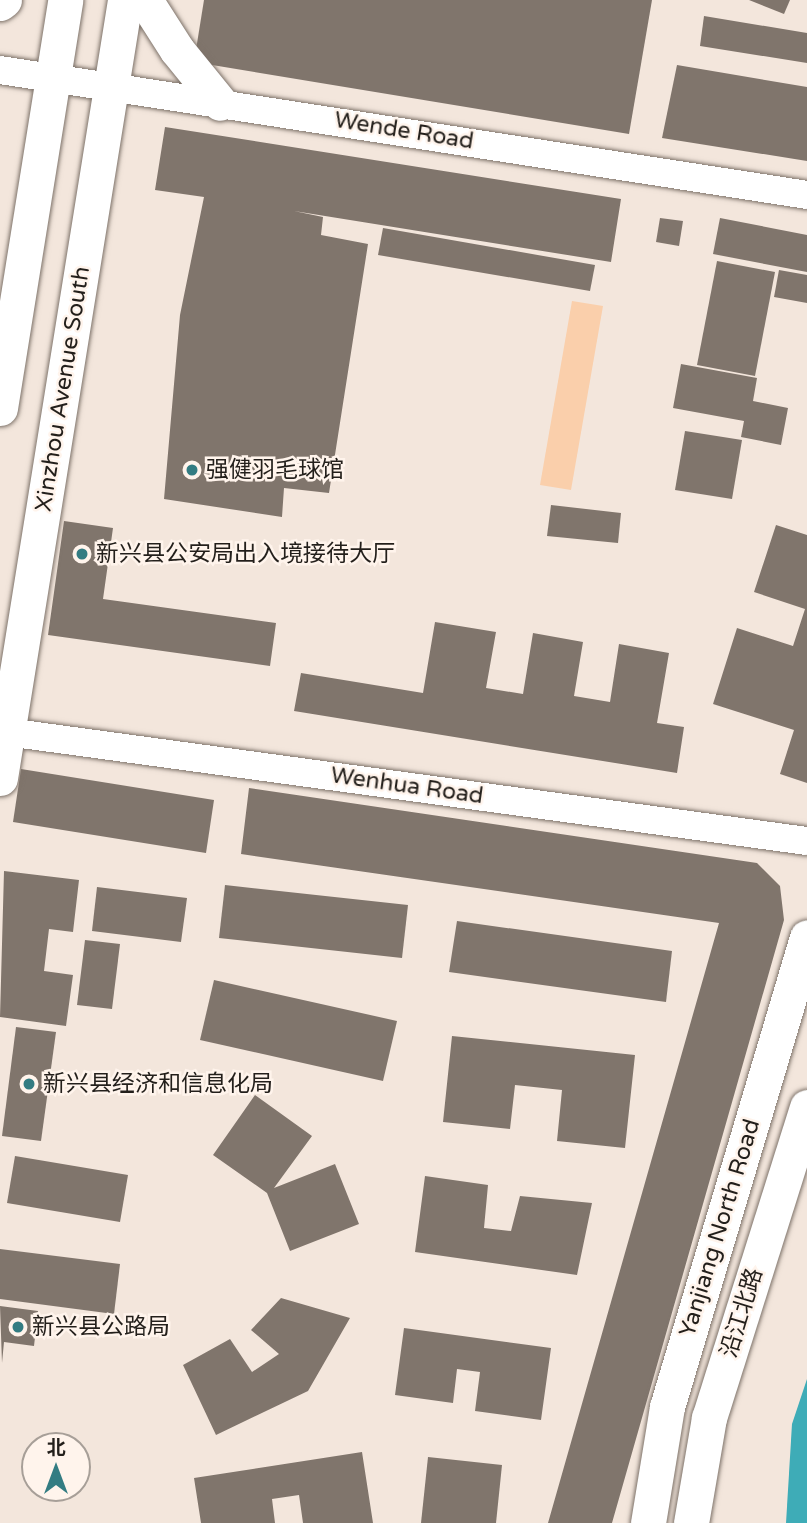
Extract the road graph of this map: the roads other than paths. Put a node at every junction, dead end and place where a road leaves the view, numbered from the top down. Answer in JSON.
{"nodes":[{"id":1,"x":65,"y":0,"type":"edge"},
{"id":2,"x":125,"y":0,"type":"edge"},
{"id":3,"x":145,"y":0,"type":"edge"},
{"id":4,"x":0,"y":69,"type":"edge"},
{"id":5,"x":53,"y":78,"type":"junction"},
{"id":6,"x":111,"y":87,"type":"junction"},
{"id":7,"x":220,"y":103,"type":"junction"},
{"id":8,"x":807,"y":195,"type":"edge"},
{"id":9,"x":0,"y":408,"type":"edge"},
{"id":10,"x":8,"y":732,"type":"junction"},
{"id":11,"x":0,"y":778,"type":"edge"},
{"id":12,"x":807,"y":841,"type":"edge"},
{"id":13,"x":807,"y":937,"type":"edge"},
{"id":14,"x":807,"y":1107,"type":"edge"},
{"id":15,"x":648,"y":1523,"type":"edge"},
{"id":16,"x":691,"y":1523,"type":"edge"}],
"edges":[{"from":1,"to":5,"type":"main road"},
{"from":2,"to":6,"type":"main road","name":"Xinzhou Avenue South"},
{"from":3,"to":7,"type":"main road"},
{"from":4,"to":5,"type":"street","name":"Wende Road"},
{"from":5,"to":6,"type":"street","name":"Wende Road"},
{"from":5,"to":9,"type":"main road"},
{"from":6,"to":7,"type":"street","name":"Wende Road"},
{"from":6,"to":10,"type":"main road","name":"Xinzhou Avenue South"},
{"from":7,"to":8,"type":"street","name":"Wende Road"},
{"from":10,"to":11,"type":"main road","name":"Xinzhou Avenue South"},
{"from":10,"to":12,"type":"street","name":"Wenhua Road"},
{"from":13,"to":15,"type":"main road","name":"Yanjiang North Road"},
{"from":14,"to":16,"type":"main road","name":"沿江北路"}]}
